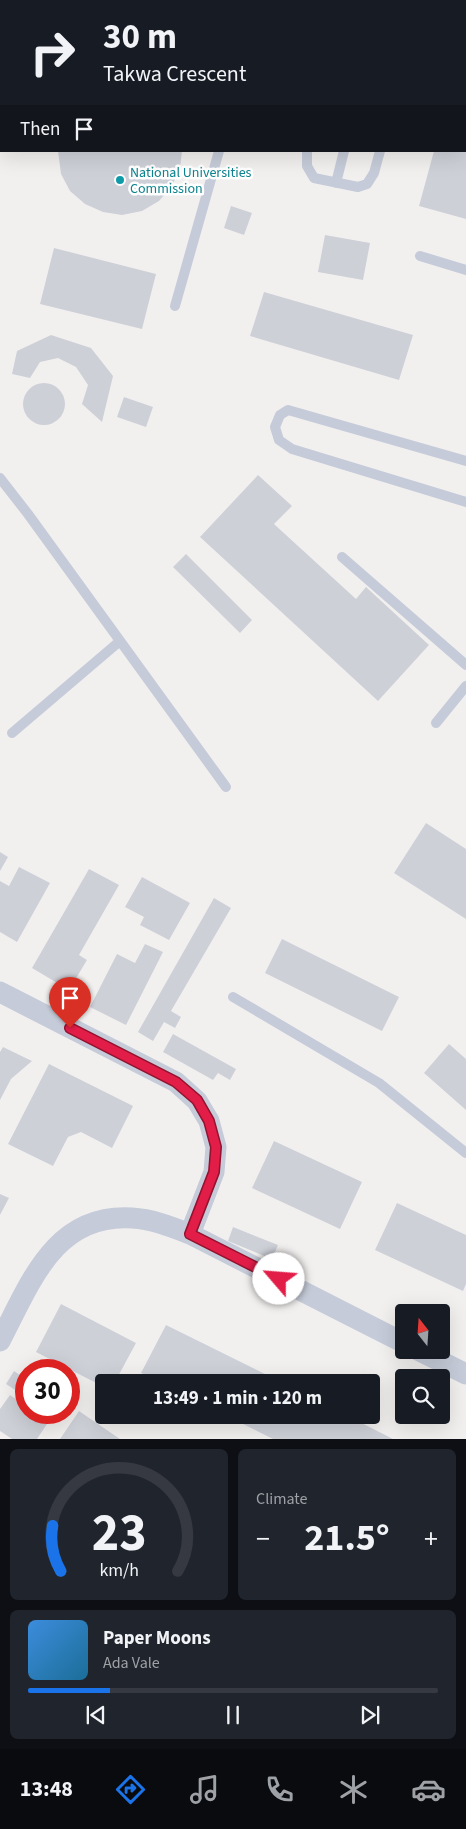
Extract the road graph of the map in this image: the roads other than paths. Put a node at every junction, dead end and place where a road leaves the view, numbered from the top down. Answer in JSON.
{"nodes":[{"id":1,"x":220,"y":152,"type":"edge"},
{"id":2,"x":307,"y":152,"type":"edge"},
{"id":3,"x":344,"y":152,"type":"edge"},
{"id":4,"x":380,"y":152,"type":"edge"},
{"id":5,"x":336,"y":183,"type":"junction"},
{"id":6,"x":420,"y":256,"type":"dead end"},
{"id":7,"x":466,"y":270,"type":"edge"},
{"id":8,"x":175,"y":306,"type":"dead end"},
{"id":9,"x":466,"y":460,"type":"edge"},
{"id":10,"x":0,"y":478,"type":"edge"},
{"id":11,"x":466,"y":502,"type":"edge"},
{"id":12,"x":342,"y":557,"type":"dead end"},
{"id":13,"x":120,"y":641,"type":"junction"},
{"id":14,"x":466,"y":665,"type":"edge"},
{"id":15,"x":466,"y":686,"type":"edge"},
{"id":16,"x":436,"y":723,"type":"dead end"},
{"id":17,"x":12,"y":733,"type":"dead end"},
{"id":18,"x":226,"y":787,"type":"dead end"},
{"id":19,"x":0,"y":992,"type":"edge"},
{"id":20,"x":233,"y":997,"type":"dead end"},
{"id":21,"x":466,"y":1153,"type":"edge"},
{"id":22,"x":190,"y":1234,"type":"junction"},
{"id":23,"x":395,"y":1338,"type":"edge"},
{"id":24,"x":0,"y":1341,"type":"edge"},
{"id":25,"x":436,"y":1359,"type":"edge"},
{"id":26,"x":466,"y":1374,"type":"edge"}],
"edges":[{"from":1,"to":8,"type":"lane"},
{"from":2,"to":5,"type":"lane"},
{"from":3,"to":5,"type":"lane"},
{"from":4,"to":5,"type":"lane"},
{"from":6,"to":7,"type":"lane"},
{"from":9,"to":11,"type":"lane"},
{"from":10,"to":13,"type":"lane"},
{"from":12,"to":14,"type":"lane"},
{"from":13,"to":17,"type":"lane"},
{"from":13,"to":18,"type":"lane"},
{"from":15,"to":16,"type":"lane"},
{"from":19,"to":22,"type":"street"},
{"from":20,"to":21,"type":"lane"},
{"from":22,"to":23,"type":"street"},
{"from":22,"to":24,"type":"street"},
{"from":25,"to":26,"type":"street"}]}
